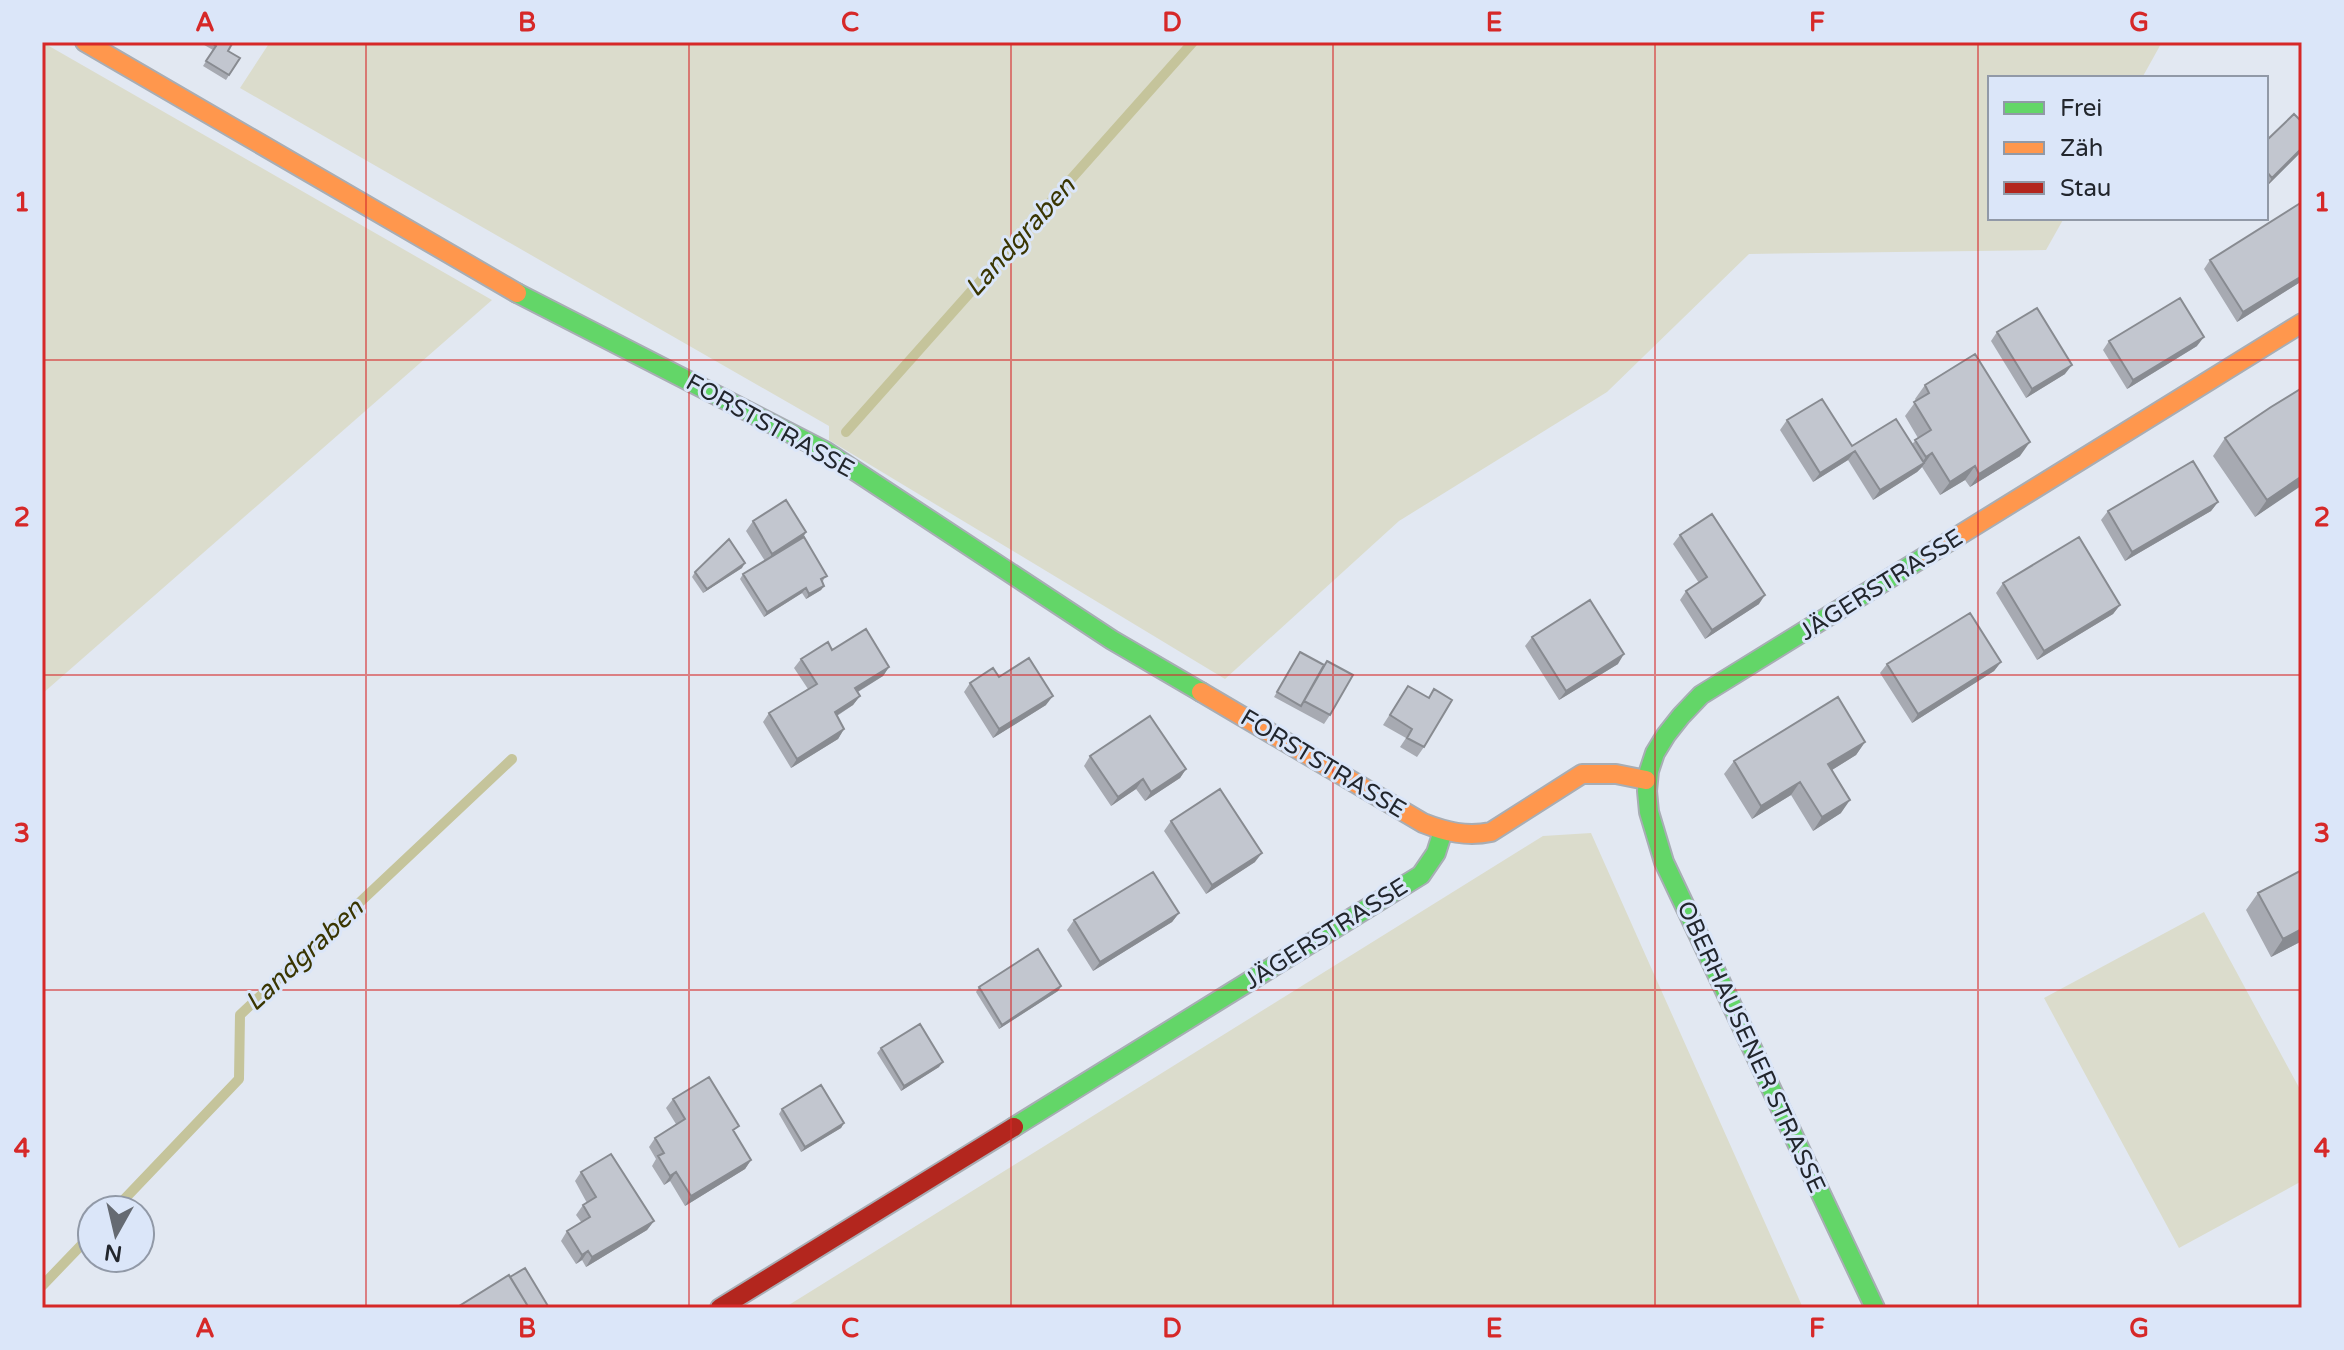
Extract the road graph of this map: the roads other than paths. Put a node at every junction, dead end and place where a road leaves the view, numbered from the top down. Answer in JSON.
{"nodes":[{"id":1,"x":85,"y":42,"type":"edge"},
{"id":2,"x":2302,"y":323,"type":"edge"},
{"id":3,"x":1646,"y":780,"type":"junction"},
{"id":4,"x":1443,"y":831,"type":"junction"},
{"id":5,"x":720,"y":1308,"type":"edge"},
{"id":6,"x":1875,"y":1308,"type":"edge"}],
"edges":[{"from":1,"to":4,"type":"street","name":"FORSTSTRASSE"},
{"from":2,"to":3,"type":"street","name":"JÄGERSTRASSE"},
{"from":3,"to":4,"type":"street"},
{"from":3,"to":6,"type":"street","name":"OBERHAUSENER STRASSE"},
{"from":4,"to":5,"type":"street","name":"JÄGERSTRASSE"}]}
